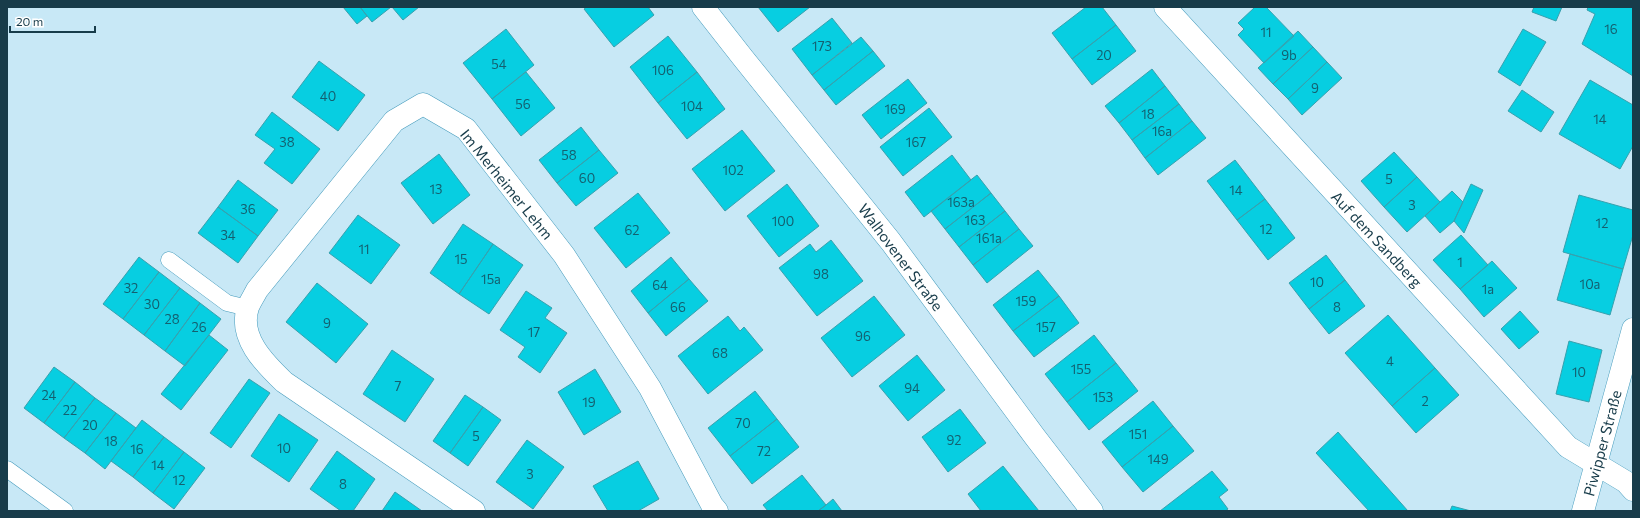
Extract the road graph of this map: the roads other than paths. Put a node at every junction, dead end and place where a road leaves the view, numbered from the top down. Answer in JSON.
{"nodes":[{"id":1,"x":703,"y":7,"type":"edge"},
{"id":2,"x":1165,"y":7,"type":"edge"},
{"id":3,"x":169,"y":260,"type":"dead end"},
{"id":4,"x":248,"y":308,"type":"junction"},
{"id":5,"x":1633,"y":329,"type":"edge"},
{"id":6,"x":1596,"y":463,"type":"junction"},
{"id":7,"x":7,"y":468,"type":"edge"},
{"id":8,"x":1633,"y":490,"type":"edge"},
{"id":9,"x":711,"y":509,"type":"edge"},
{"id":10,"x":65,"y":511,"type":"edge"},
{"id":11,"x":474,"y":511,"type":"edge"},
{"id":12,"x":1092,"y":511,"type":"edge"},
{"id":13,"x":1583,"y":511,"type":"edge"}],
"edges":[{"from":1,"to":12,"type":"street","name":"Walhovener Straße"},
{"from":2,"to":6,"type":"street","name":"Auf dem Sandberg"},
{"from":3,"to":4,"type":"lane"},
{"from":4,"to":9,"type":"street","name":"Im Merheimer Lehm"},
{"from":4,"to":11,"type":"street","name":"Im Merheimer Lehm"},
{"from":5,"to":6,"type":"street","name":"Piwipper Straße"},
{"from":6,"to":8,"type":"street","name":"Auf dem Sandberg"},
{"from":6,"to":13,"type":"street","name":"Piwipper Straße"},
{"from":7,"to":10,"type":"lane"}]}
